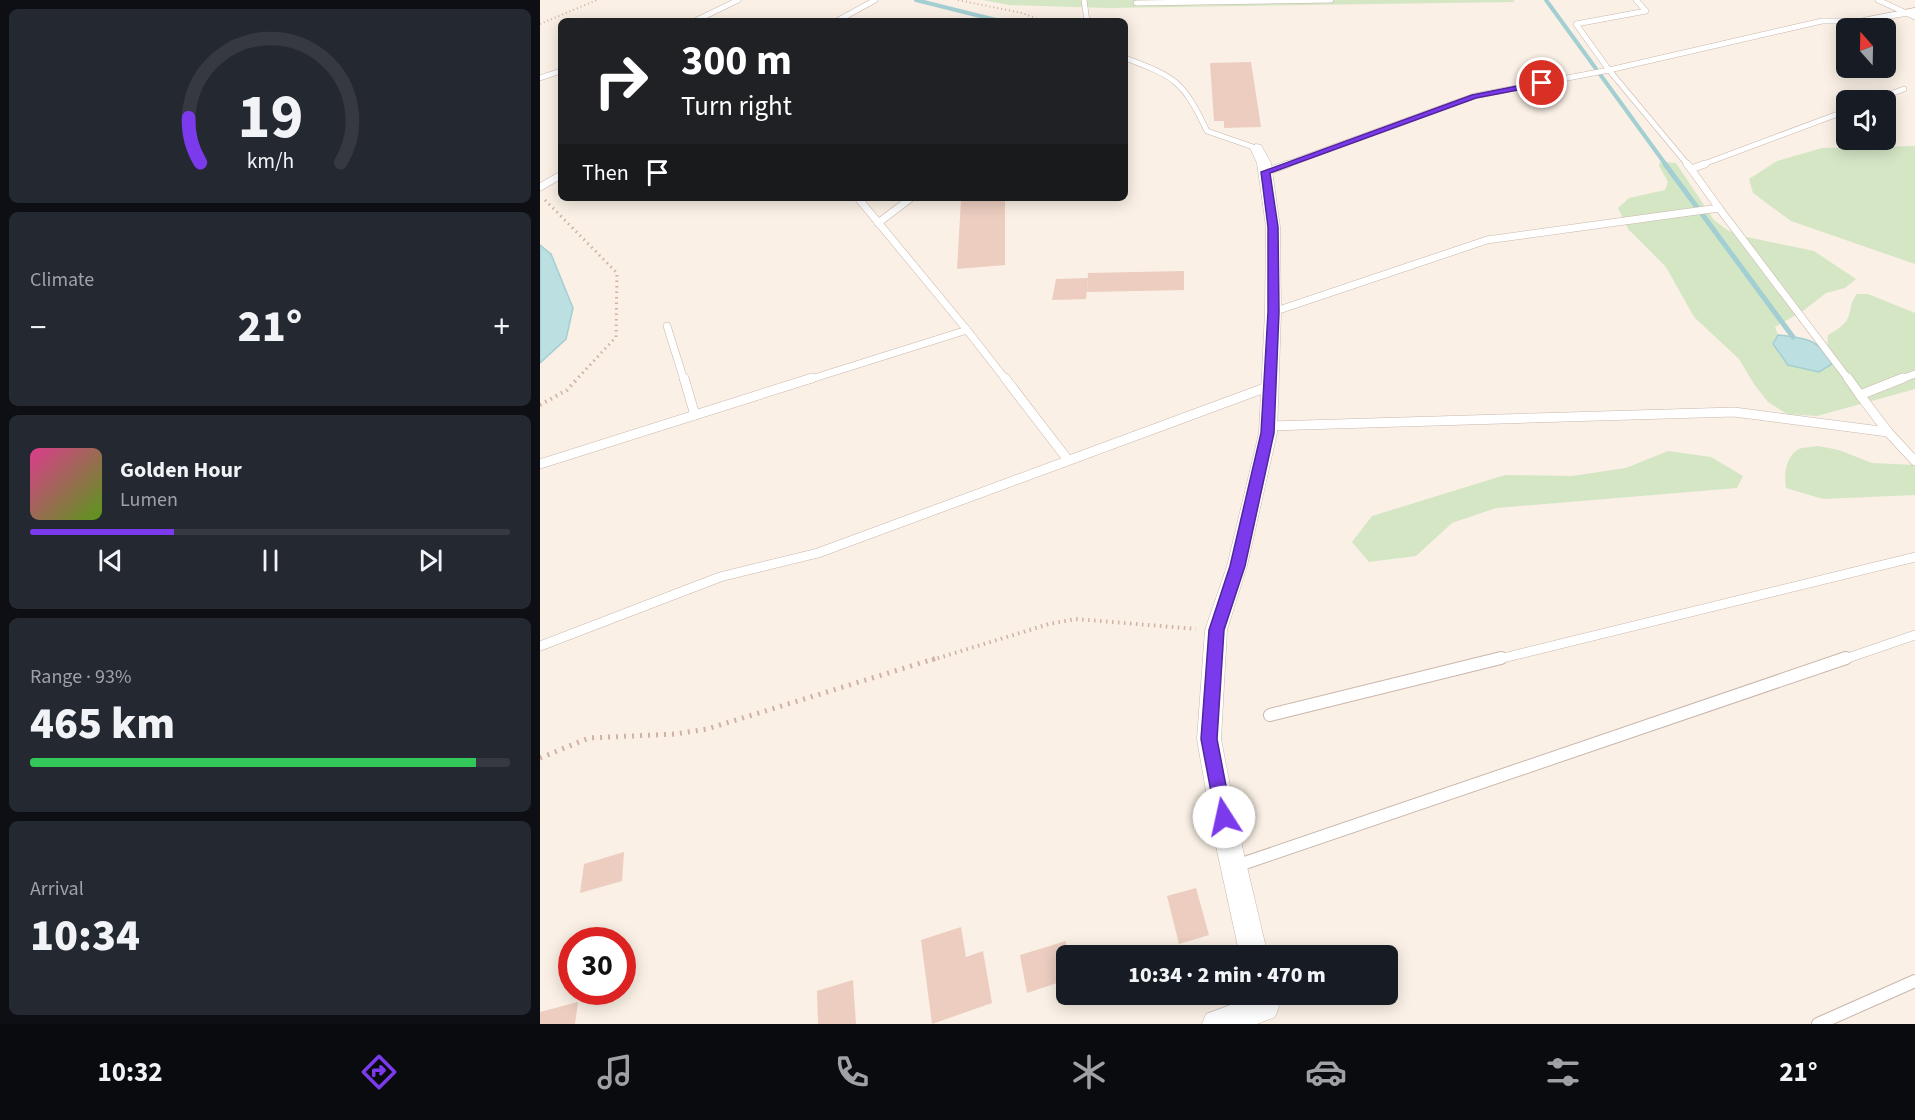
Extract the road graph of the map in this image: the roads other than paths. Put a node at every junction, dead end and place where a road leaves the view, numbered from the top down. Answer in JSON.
{"nodes":[{"id":1,"x":738,"y":0,"type":"edge"},
{"id":2,"x":875,"y":0,"type":"edge"},
{"id":3,"x":1084,"y":0,"type":"edge"},
{"id":4,"x":1331,"y":0,"type":"edge"},
{"id":5,"x":1636,"y":0,"type":"edge"},
{"id":6,"x":1878,"y":0,"type":"edge"},
{"id":7,"x":1136,"y":3,"type":"dead end"},
{"id":8,"x":1913,"y":14,"type":"edge"},
{"id":9,"x":701,"y":18,"type":"edge"},
{"id":10,"x":842,"y":18,"type":"edge"},
{"id":11,"x":1087,"y":18,"type":"edge"},
{"id":12,"x":1884,"y":18,"type":"edge"},
{"id":13,"x":1836,"y":21,"type":"edge"},
{"id":14,"x":1128,"y":59,"type":"edge"},
{"id":15,"x":1609,"y":70,"type":"junction"},
{"id":16,"x":558,"y":72,"type":"edge"},
{"id":17,"x":540,"y":78,"type":"edge"},
{"id":18,"x":1904,"y":89,"type":"dead end"},
{"id":19,"x":1896,"y":92,"type":"edge"},
{"id":20,"x":1836,"y":115,"type":"edge"},
{"id":21,"x":1256,"y":148,"type":"joint"},
{"id":22,"x":1691,"y":169,"type":"junction"},
{"id":23,"x":1266,"y":172,"type":"junction"},
{"id":24,"x":558,"y":177,"type":"edge"},
{"id":25,"x":540,"y":187,"type":"edge"},
{"id":26,"x":860,"y":201,"type":"edge"},
{"id":27,"x":906,"y":201,"type":"edge"},
{"id":28,"x":1719,"y":208,"type":"junction"},
{"id":29,"x":878,"y":223,"type":"junction"},
{"id":30,"x":1273,"y":312,"type":"junction"},
{"id":31,"x":667,"y":326,"type":"dead end"},
{"id":32,"x":967,"y":330,"type":"junction"},
{"id":33,"x":1915,"y":374,"type":"edge"},
{"id":34,"x":1270,"y":386,"type":"junction"},
{"id":35,"x":1860,"y":395,"type":"junction"},
{"id":36,"x":694,"y":415,"type":"junction"},
{"id":37,"x":1268,"y":426,"type":"junction"},
{"id":38,"x":1887,"y":432,"type":"junction"},
{"id":39,"x":1068,"y":460,"type":"junction"},
{"id":40,"x":1915,"y":462,"type":"edge"},
{"id":41,"x":540,"y":464,"type":"edge"},
{"id":42,"x":1915,"y":557,"type":"edge"},
{"id":43,"x":1915,"y":636,"type":"edge"},
{"id":44,"x":540,"y":646,"type":"edge"},
{"id":45,"x":1270,"y":715,"type":"dead end"},
{"id":46,"x":1234,"y":867,"type":"junction"},
{"id":47,"x":1252,"y":945,"type":"edge"},
{"id":48,"x":1915,"y":981,"type":"edge"},
{"id":49,"x":1266,"y":1008,"type":"edge"},
{"id":50,"x":1216,"y":1024,"type":"edge"},
{"id":51,"x":1818,"y":1024,"type":"edge"}],
"edges":[{"from":1,"to":9,"type":"lane"},
{"from":2,"to":10,"type":"lane"},
{"from":3,"to":11,"type":"lane"},
{"from":4,"to":7,"type":"lane"},
{"from":5,"to":15,"type":"lane"},
{"from":6,"to":8,"type":"lane"},
{"from":8,"to":12,"type":"street"},
{"from":13,"to":15,"type":"lane"},
{"from":14,"to":21,"type":"lane"},
{"from":15,"to":22,"type":"lane"},
{"from":15,"to":23,"type":"lane"},
{"from":16,"to":17,"type":"lane"},
{"from":18,"to":19,"type":"lane"},
{"from":20,"to":22,"type":"lane"},
{"from":21,"to":23,"type":"street"},
{"from":22,"to":28,"type":"lane"},
{"from":23,"to":30,"type":"street"},
{"from":24,"to":25,"type":"lane"},
{"from":26,"to":29,"type":"lane"},
{"from":27,"to":29,"type":"lane"},
{"from":28,"to":30,"type":"lane"},
{"from":28,"to":35,"type":"lane"},
{"from":29,"to":32,"type":"lane"},
{"from":30,"to":34,"type":"street"},
{"from":31,"to":36,"type":"lane"},
{"from":32,"to":36,"type":"lane"},
{"from":32,"to":39,"type":"lane"},
{"from":33,"to":35,"type":"lane"},
{"from":34,"to":37,"type":"street"},
{"from":34,"to":39,"type":"lane"},
{"from":35,"to":38,"type":"lane"},
{"from":36,"to":41,"type":"lane"},
{"from":37,"to":38,"type":"lane"},
{"from":37,"to":46,"type":"street"},
{"from":38,"to":40,"type":"lane"},
{"from":39,"to":44,"type":"lane"},
{"from":42,"to":45,"type":"lane"},
{"from":43,"to":46,"type":"lane"},
{"from":46,"to":47,"type":"street"},
{"from":48,"to":51,"type":"lane"},
{"from":49,"to":50,"type":"street"}]}
